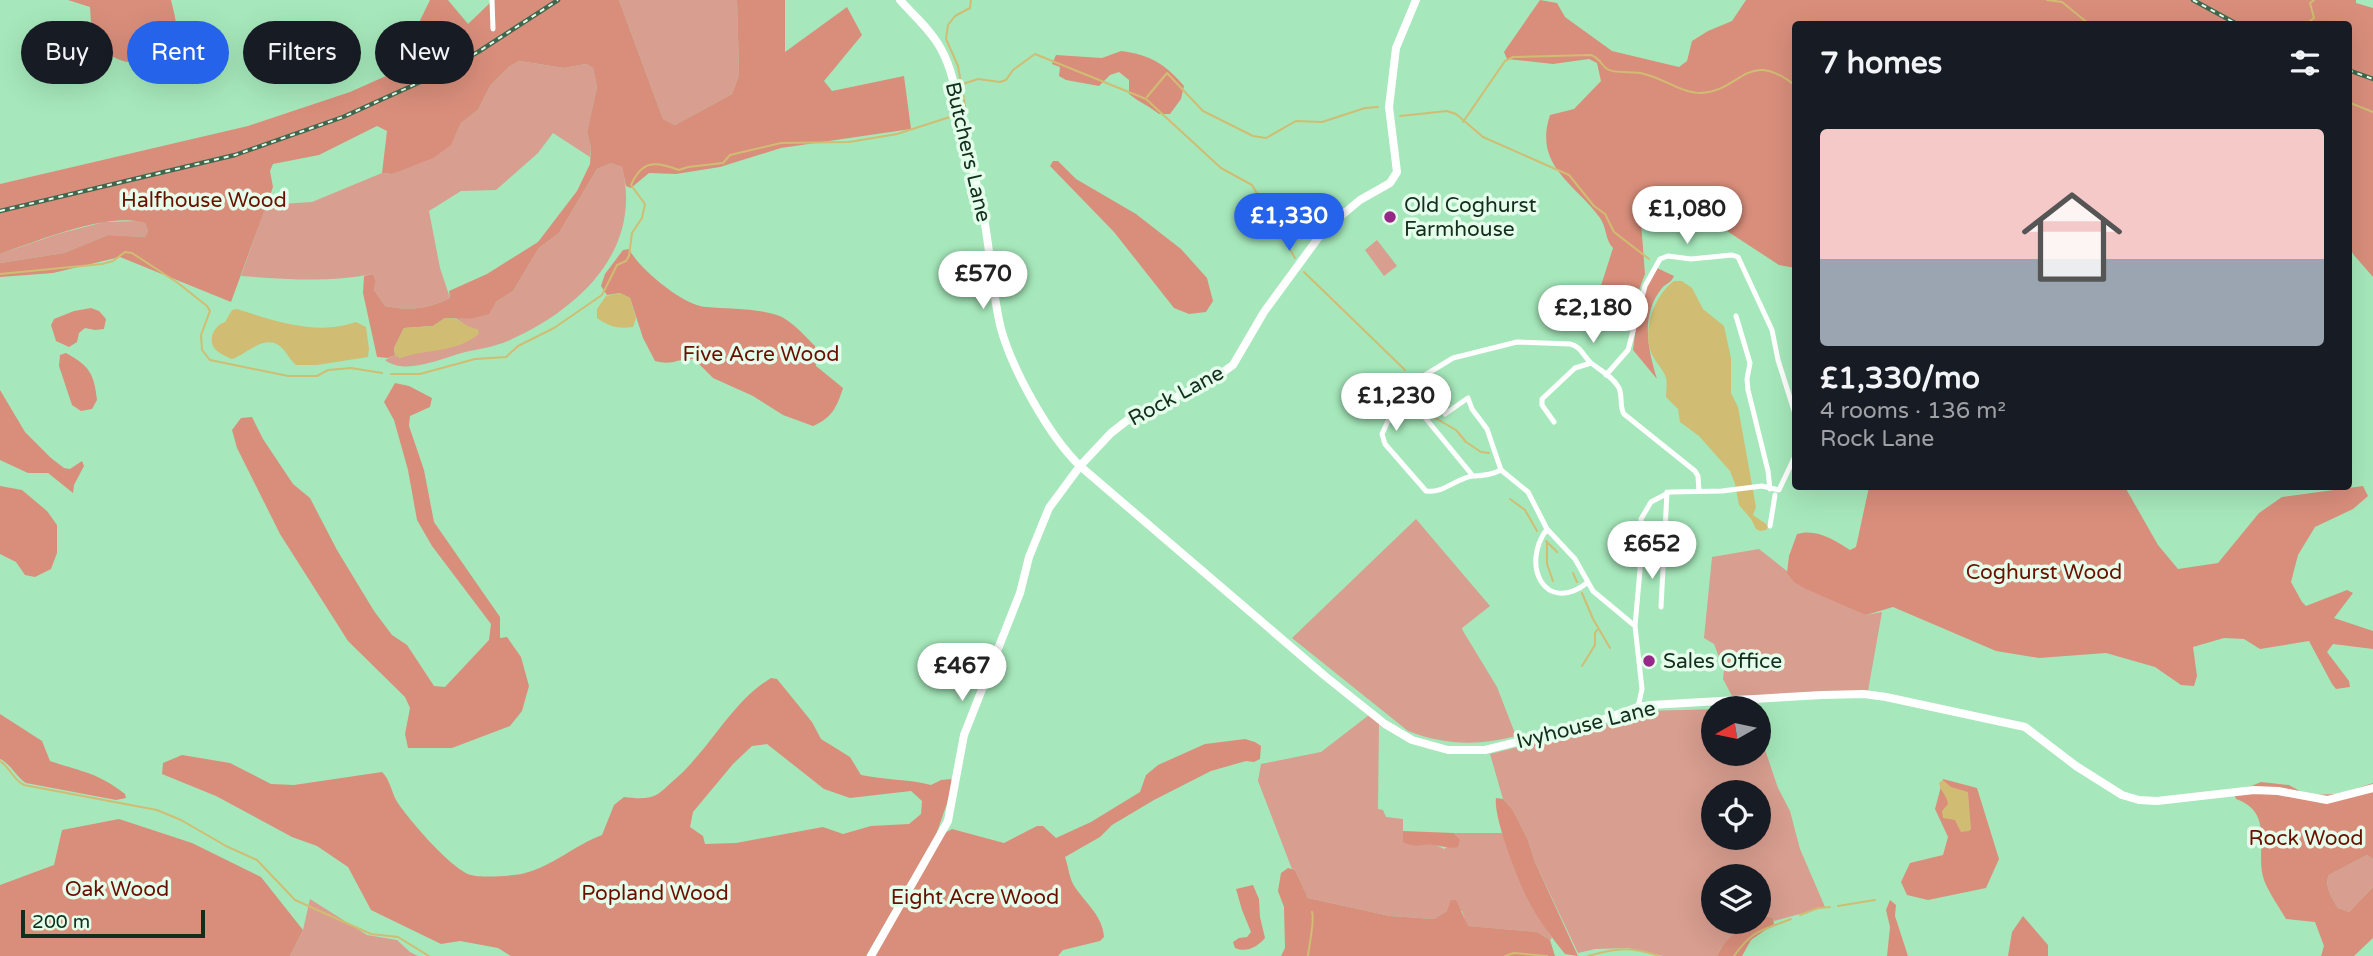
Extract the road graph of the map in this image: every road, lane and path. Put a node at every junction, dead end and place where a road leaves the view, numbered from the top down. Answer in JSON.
{"nodes":[{"id":1,"x":492,"y":0,"type":"edge"},
{"id":2,"x":900,"y":0,"type":"edge"},
{"id":3,"x":1416,"y":0,"type":"edge"},
{"id":4,"x":493,"y":29,"type":"dead end"},
{"id":5,"x":1736,"y":316,"type":"dead end"},
{"id":6,"x":1591,"y":363,"type":"junction"},
{"id":7,"x":1606,"y":375,"type":"junction"},
{"id":8,"x":1413,"y":402,"type":"junction"},
{"id":9,"x":1792,"y":404,"type":"edge"},
{"id":10,"x":1445,"y":414,"type":"dead end"},
{"id":11,"x":1555,"y":422,"type":"dead end"},
{"id":12,"x":1792,"y":463,"type":"edge"},
{"id":13,"x":1080,"y":466,"type":"junction"},
{"id":14,"x":1501,"y":470,"type":"junction"},
{"id":15,"x":1473,"y":476,"type":"junction"},
{"id":16,"x":1770,"y":489,"type":"junction"},
{"id":17,"x":1699,"y":491,"type":"junction"},
{"id":18,"x":1667,"y":492,"type":"junction"},
{"id":19,"x":1775,"y":495,"type":"dead end"},
{"id":20,"x":1770,"y":526,"type":"dead end"},
{"id":21,"x":1547,"y":529,"type":"junction"},
{"id":22,"x":1587,"y":583,"type":"junction"},
{"id":23,"x":1661,"y":607,"type":"dead end"},
{"id":24,"x":1635,"y":626,"type":"junction"},
{"id":25,"x":1642,"y":689,"type":"junction"},
{"id":26,"x":1651,"y":705,"type":"junction"},
{"id":27,"x":1638,"y":707,"type":"junction"},
{"id":28,"x":2373,"y":788,"type":"edge"},
{"id":29,"x":871,"y":956,"type":"edge"}],
"edges":[{"from":1,"to":4,"type":"street"},
{"from":2,"to":13,"type":"street","name":"Butchers Lane"},
{"from":3,"to":13,"type":"street","name":"Rock Lane"},
{"from":5,"to":16,"type":"street"},
{"from":6,"to":7,"type":"street"},
{"from":6,"to":8,"type":"street"},
{"from":6,"to":11,"type":"street"},
{"from":7,"to":9,"type":"street"},
{"from":7,"to":17,"type":"street"},
{"from":8,"to":15,"type":"street"},
{"from":8,"to":15,"type":"street"},
{"from":10,"to":14,"type":"street"},
{"from":12,"to":16,"type":"street"},
{"from":13,"to":27,"type":"street","name":"Ivyhouse Lane"},
{"from":13,"to":29,"type":"street","name":"Rock Lane"},
{"from":14,"to":15,"type":"street"},
{"from":14,"to":21,"type":"street"},
{"from":16,"to":17,"type":"street"},
{"from":17,"to":18,"type":"street"},
{"from":18,"to":23,"type":"street"},
{"from":18,"to":24,"type":"street"},
{"from":19,"to":20,"type":"street"},
{"from":21,"to":22,"type":"street"},
{"from":21,"to":22,"type":"street"},
{"from":22,"to":24,"type":"street"},
{"from":24,"to":25,"type":"street"},
{"from":25,"to":26,"type":"street"},
{"from":25,"to":27,"type":"street"},
{"from":26,"to":27,"type":"street","name":"Ivyhouse Lane"},
{"from":26,"to":28,"type":"street","name":"Ivyhouse Lane"}]}
